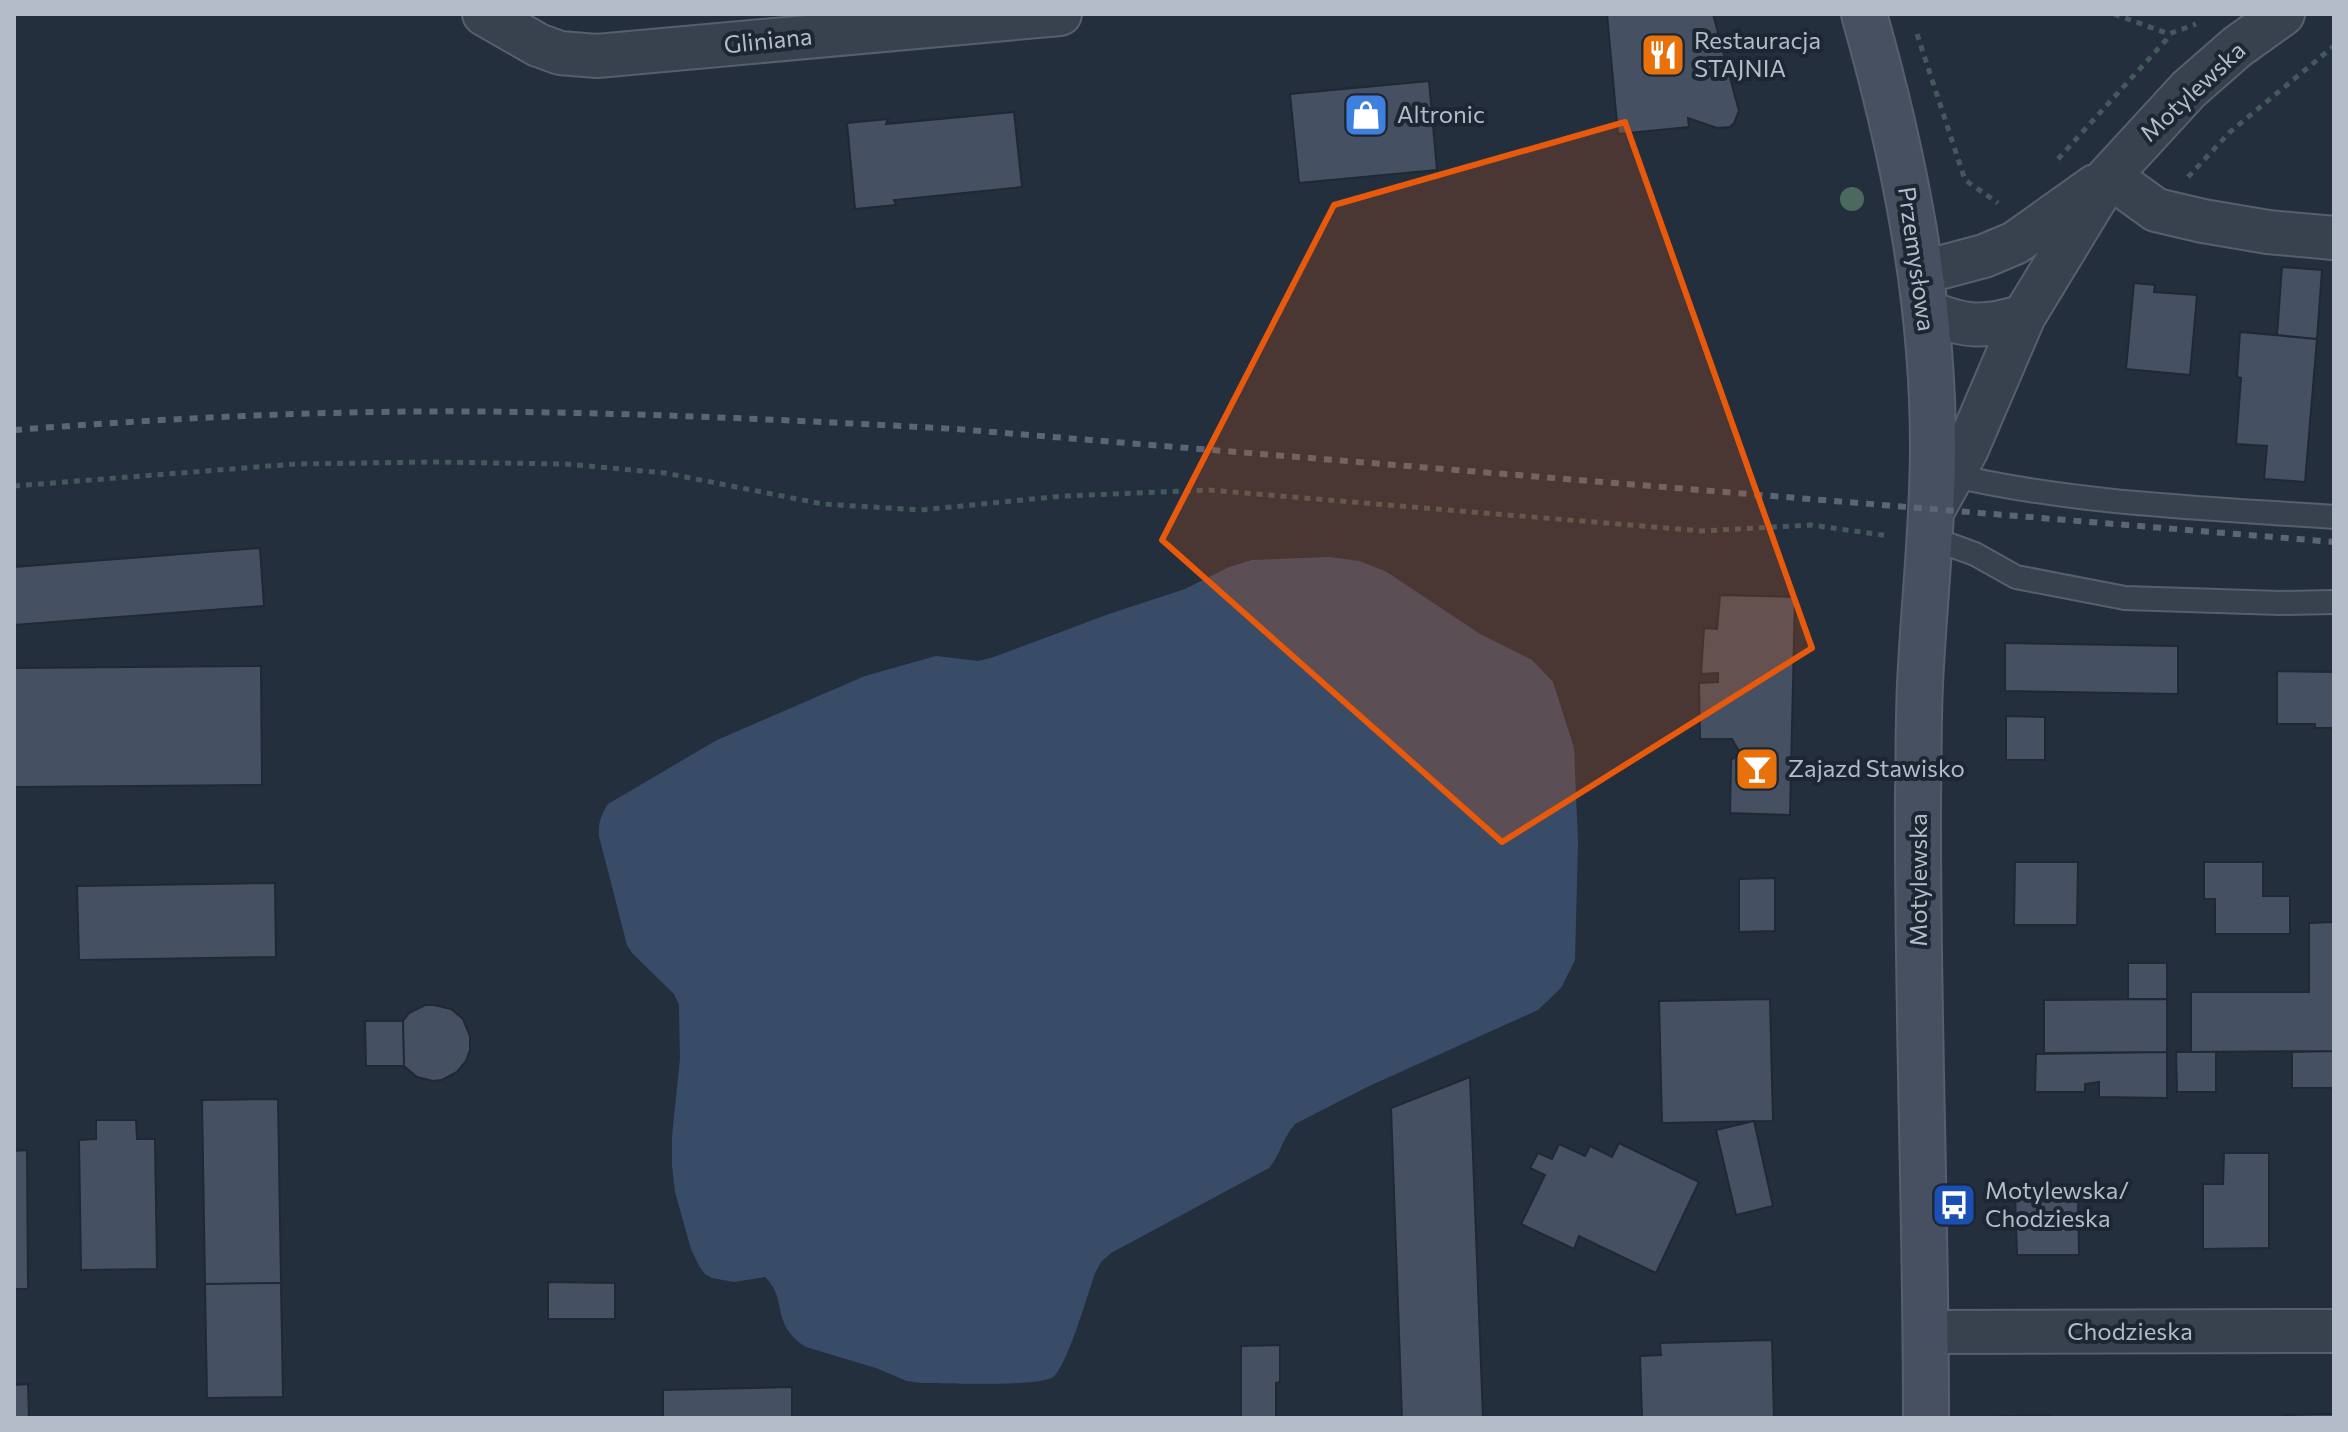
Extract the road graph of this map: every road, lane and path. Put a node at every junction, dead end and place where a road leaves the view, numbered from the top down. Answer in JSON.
{"nodes":[{"id":1,"x":484,"y":14,"type":"edge"},
{"id":2,"x":1060,"y":14,"type":"edge"},
{"id":3,"x":1864,"y":14,"type":"edge"},
{"id":4,"x":2114,"y":14,"type":"edge"},
{"id":5,"x":2283,"y":14,"type":"edge"},
{"id":6,"x":2202,"y":20,"type":"dead end"},
{"id":7,"x":1915,"y":29,"type":"dead end"},
{"id":8,"x":2169,"y":34,"type":"junction"},
{"id":9,"x":2334,"y":46,"type":"edge"},
{"id":10,"x":2052,"y":164,"type":"dead end"},
{"id":11,"x":2109,"y":176,"type":"junction"},
{"id":12,"x":2156,"y":210,"type":"junction"},
{"id":13,"x":2334,"y":238,"type":"edge"},
{"id":14,"x":2015,"y":243,"type":"junction"},
{"id":15,"x":1922,"y":292,"type":"junction"},
{"id":16,"x":2024,"y":316,"type":"junction"},
{"id":17,"x":14,"y":486,"type":"edge"},
{"id":18,"x":1938,"y":508,"type":"junction"},
{"id":19,"x":2334,"y":517,"type":"edge"},
{"id":20,"x":2334,"y":602,"type":"edge"},
{"id":21,"x":2334,"y":1331,"type":"edge"},
{"id":22,"x":1926,"y":1332,"type":"junction"},
{"id":23,"x":1926,"y":1418,"type":"edge"}],
"edges":[{"from":1,"to":2,"type":"street","name":"Gliniana"},
{"from":3,"to":15,"type":"street","name":"Przemysłowa"},
{"from":4,"to":8,"type":"path"},
{"from":5,"to":11,"type":"street","name":"Motylewska"},
{"from":6,"to":8,"type":"path"},
{"from":7,"to":14,"type":"path"},
{"from":8,"to":10,"type":"path"},
{"from":9,"to":12,"type":"path"},
{"from":11,"to":12,"type":"street"},
{"from":11,"to":14,"type":"street","name":"Motylewska"},
{"from":11,"to":16,"type":"street","name":"Motylewska"},
{"from":12,"to":13,"type":"street"},
{"from":14,"to":15,"type":"street","name":"Motylewska"},
{"from":15,"to":16,"type":"street"},
{"from":15,"to":18,"type":"street","name":"Przemysłowa"},
{"from":16,"to":18,"type":"street","name":"Motylewska"},
{"from":17,"to":18,"type":"path"},
{"from":18,"to":19,"type":"lane"},
{"from":18,"to":20,"type":"lane"},
{"from":18,"to":22,"type":"street","name":"Motylewska"},
{"from":21,"to":22,"type":"street","name":"Chodzieska"},
{"from":22,"to":23,"type":"street","name":"Motylewska"}]}
